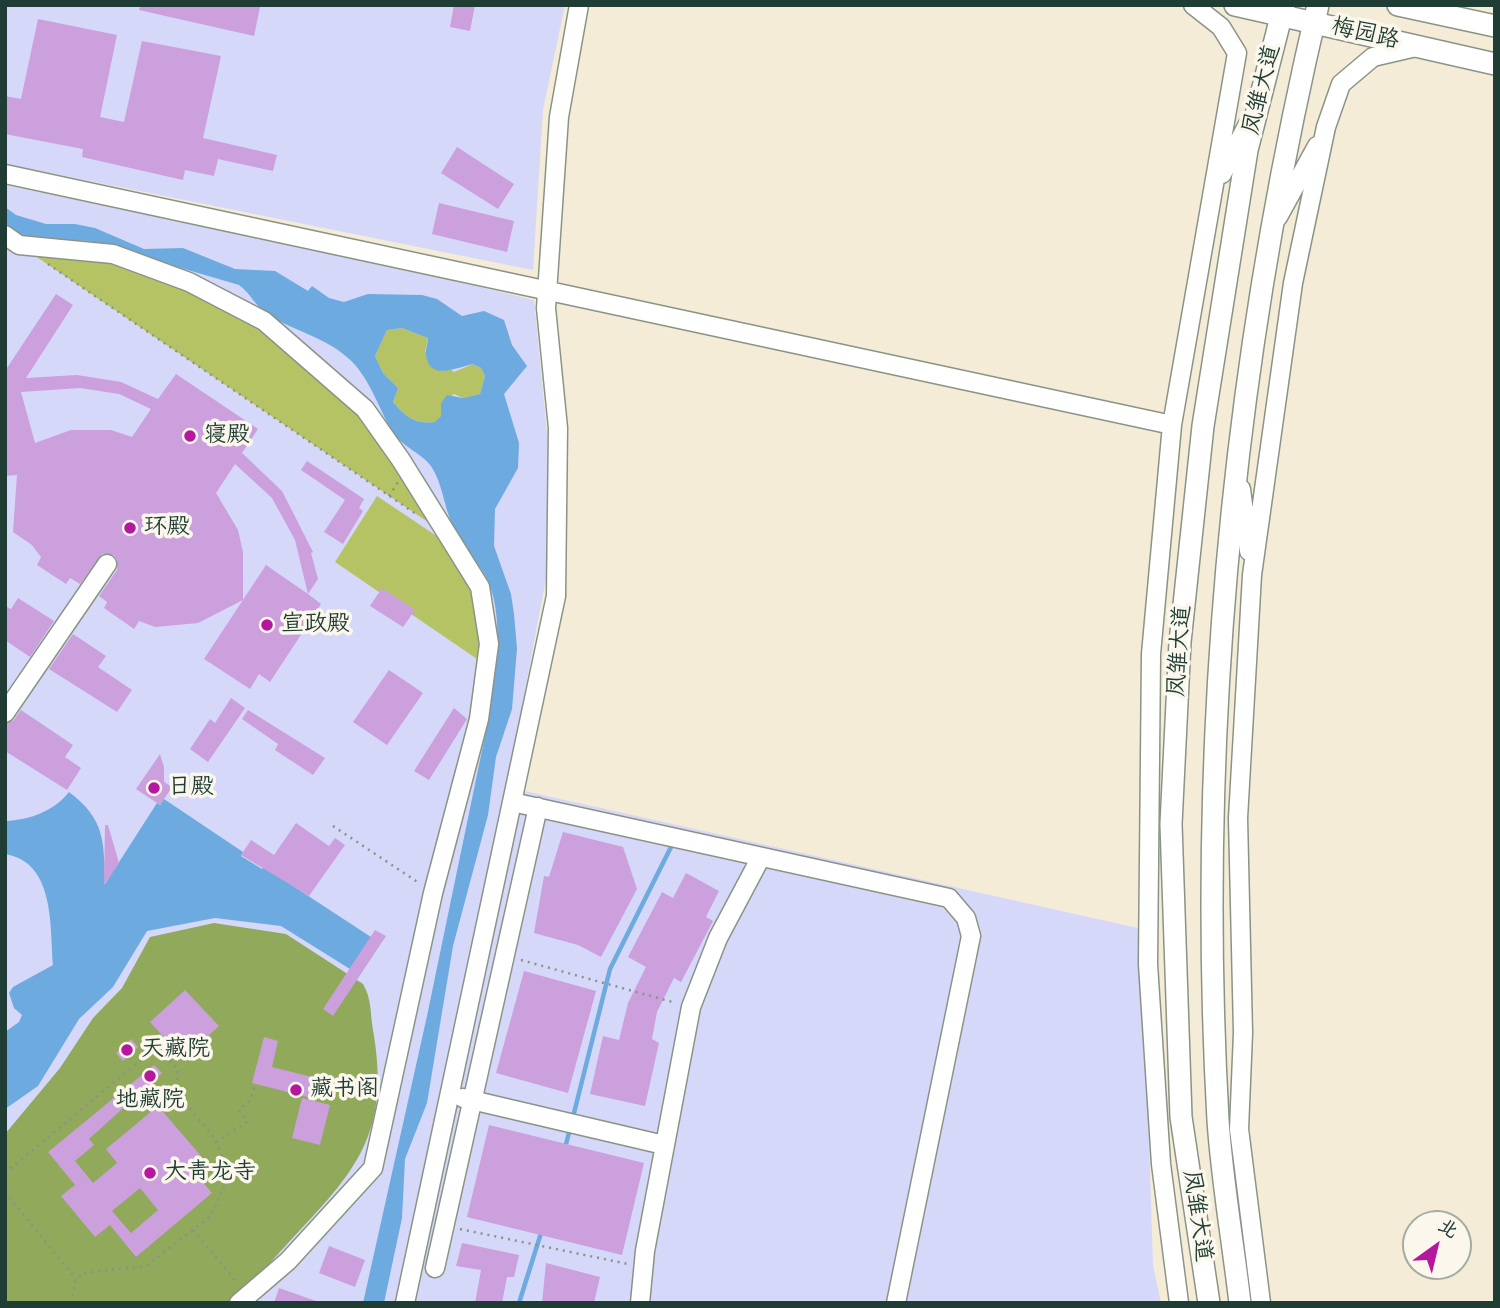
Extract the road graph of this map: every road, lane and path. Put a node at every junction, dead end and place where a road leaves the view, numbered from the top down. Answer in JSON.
{"nodes":[{"id":1,"x":579,"y":5,"type":"edge"},
{"id":2,"x":1194,"y":5,"type":"edge"},
{"id":3,"x":1235,"y":5,"type":"edge"},
{"id":4,"x":1407,"y":6,"type":"edge"},
{"id":5,"x":1282,"y":10,"type":"edge"},
{"id":6,"x":1316,"y":14,"type":"edge"},
{"id":7,"x":1495,"y":26,"type":"edge"},
{"id":8,"x":1417,"y":47,"type":"junction"},
{"id":9,"x":1495,"y":64,"type":"edge"},
{"id":10,"x":1259,"y":103,"type":"junction"},
{"id":11,"x":1326,"y":128,"type":"junction"},
{"id":12,"x":5,"y":174,"type":"edge"},
{"id":13,"x":1214,"y":189,"type":"junction"},
{"id":14,"x":1273,"y":226,"type":"junction"},
{"id":15,"x":12,"y":240,"type":"edge"},
{"id":16,"x":548,"y":288,"type":"junction"},
{"id":17,"x":1172,"y":425,"type":"junction"},
{"id":18,"x":1237,"y":458,"type":"junction"},
{"id":19,"x":419,"y":517,"type":"dead end"},
{"id":20,"x":107,"y":564,"type":"dead end"},
{"id":21,"x":1252,"y":575,"type":"junction"},
{"id":22,"x":5,"y":713,"type":"edge"},
{"id":23,"x":512,"y":802,"type":"junction"},
{"id":24,"x":538,"y":807,"type":"junction"},
{"id":25,"x":333,"y":826,"type":"dead end"},
{"id":26,"x":761,"y":857,"type":"junction"},
{"id":27,"x":433,"y":893,"type":"junction"},
{"id":28,"x":505,"y":955,"type":"junction"},
{"id":29,"x":691,"y":1007,"type":"junction"},
{"id":30,"x":1215,"y":1025,"type":"junction"},
{"id":31,"x":166,"y":1039,"type":"dead end"},
{"id":32,"x":157,"y":1046,"type":"junction"},
{"id":33,"x":1154,"y":1055,"type":"junction"},
{"id":34,"x":256,"y":1084,"type":"dead end"},
{"id":35,"x":449,"y":1095,"type":"junction"},
{"id":36,"x":472,"y":1101,"type":"junction"},
{"id":37,"x":1239,"y":1129,"type":"junction"},
{"id":38,"x":216,"y":1142,"type":"junction"},
{"id":39,"x":664,"y":1145,"type":"junction"},
{"id":40,"x":1188,"y":1165,"type":"junction"},
{"id":41,"x":5,"y":1173,"type":"edge"},
{"id":42,"x":5,"y":1192,"type":"edge"},
{"id":43,"x":444,"y":1226,"type":"junction"},
{"id":44,"x":193,"y":1230,"type":"junction"},
{"id":45,"x":435,"y":1268,"type":"dead end"},
{"id":46,"x":643,"y":1268,"type":"junction"},
{"id":47,"x":76,"y":1279,"type":"junction"},
{"id":48,"x":244,"y":1300,"type":"edge"},
{"id":49,"x":71,"y":1303,"type":"edge"},
{"id":50,"x":405,"y":1303,"type":"edge"},
{"id":51,"x":640,"y":1303,"type":"edge"},
{"id":52,"x":896,"y":1303,"type":"edge"},
{"id":53,"x":1179,"y":1303,"type":"edge"},
{"id":54,"x":1209,"y":1303,"type":"edge"},
{"id":55,"x":1240,"y":1303,"type":"edge"},
{"id":56,"x":1261,"y":1303,"type":"edge"}],
"edges":[{"from":1,"to":16,"type":"street"},
{"from":2,"to":13,"type":"street"},
{"from":3,"to":5,"type":"main road","name":"梅园路"},
{"from":4,"to":7,"type":"main road","name":"梅园路"},
{"from":5,"to":6,"type":"main road","name":"梅园路"},
{"from":5,"to":10,"type":"main road","name":"凤雏大道"},
{"from":6,"to":8,"type":"main road","name":"梅园路"},
{"from":6,"to":14,"type":"main road","name":"凤雏大道"},
{"from":8,"to":9,"type":"main road","name":"梅园路"},
{"from":8,"to":11,"type":"street"},
{"from":10,"to":13,"type":"street"},
{"from":10,"to":40,"type":"main road","name":"凤雏大道"},
{"from":11,"to":14,"type":"street"},
{"from":11,"to":21,"type":"street"},
{"from":12,"to":16,"type":"street"},
{"from":13,"to":17,"type":"street"},
{"from":14,"to":18,"type":"main road","name":"凤雏大道"},
{"from":15,"to":19,"type":"path"},
{"from":15,"to":27,"type":"street"},
{"from":16,"to":17,"type":"street"},
{"from":16,"to":23,"type":"street"},
{"from":17,"to":33,"type":"street"},
{"from":18,"to":21,"type":"street"},
{"from":18,"to":30,"type":"main road","name":"凤雏大道"},
{"from":20,"to":22,"type":"street"},
{"from":21,"to":37,"type":"street"},
{"from":23,"to":24,"type":"street"},
{"from":23,"to":35,"type":"street"},
{"from":24,"to":26,"type":"street"},
{"from":24,"to":28,"type":"street"},
{"from":25,"to":27,"type":"path"},
{"from":26,"to":29,"type":"street"},
{"from":26,"to":52,"type":"street"},
{"from":27,"to":48,"type":"street"},
{"from":28,"to":29,"type":"path"},
{"from":28,"to":36,"type":"street"},
{"from":29,"to":39,"type":"street"},
{"from":30,"to":37,"type":"street"},
{"from":30,"to":55,"type":"main road","name":"凤雏大道"},
{"from":31,"to":32,"type":"path"},
{"from":32,"to":38,"type":"path"},
{"from":32,"to":41,"type":"path"},
{"from":33,"to":40,"type":"street"},
{"from":33,"to":53,"type":"street"},
{"from":34,"to":38,"type":"path"},
{"from":35,"to":36,"type":"street"},
{"from":35,"to":50,"type":"street"},
{"from":36,"to":39,"type":"street"},
{"from":36,"to":43,"type":"street"},
{"from":37,"to":56,"type":"street"},
{"from":38,"to":44,"type":"path"},
{"from":39,"to":46,"type":"street"},
{"from":40,"to":54,"type":"main road","name":"凤雏大道"},
{"from":42,"to":47,"type":"path"},
{"from":43,"to":45,"type":"street"},
{"from":43,"to":46,"type":"path"},
{"from":44,"to":47,"type":"path"},
{"from":44,"to":48,"type":"path"},
{"from":46,"to":51,"type":"street"},
{"from":47,"to":49,"type":"path"}]}
